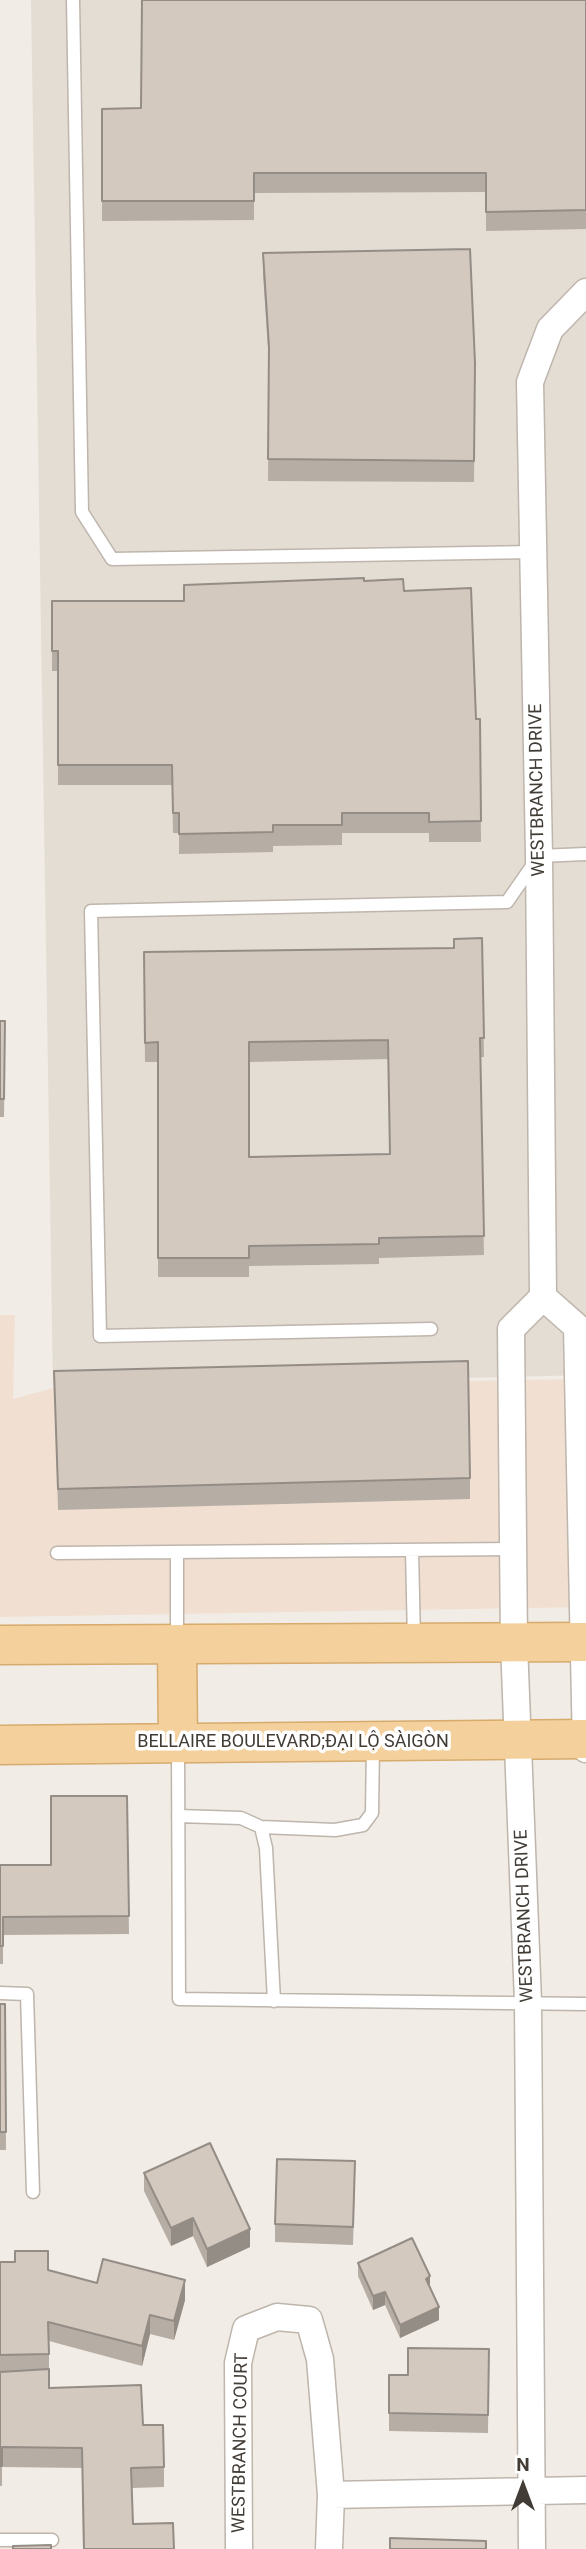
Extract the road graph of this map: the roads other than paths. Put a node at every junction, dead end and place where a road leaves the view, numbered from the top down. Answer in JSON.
{"nodes":[{"id":1,"x":73,"y":0,"type":"edge"},
{"id":2,"x":582,"y":295,"type":"edge"},
{"id":3,"x":533,"y":552,"type":"junction"},
{"id":4,"x":586,"y":855,"type":"edge"},
{"id":5,"x":539,"y":856,"type":"junction"},
{"id":6,"x":543,"y":1297,"type":"junction"},
{"id":7,"x":431,"y":1329,"type":"dead end"},
{"id":8,"x":584,"y":1539,"type":"edge"},
{"id":9,"x":513,"y":1549,"type":"junction"},
{"id":10,"x":412,"y":1550,"type":"junction"},
{"id":11,"x":177,"y":1552,"type":"junction"},
{"id":12,"x":57,"y":1553,"type":"dead end"},
{"id":13,"x":585,"y":1642,"type":"edge"},
{"id":14,"x":414,"y":1644,"type":"junction"},
{"id":15,"x":514,"y":1644,"type":"junction"},
{"id":16,"x":177,"y":1645,"type":"junction"},
{"id":17,"x":0,"y":1646,"type":"edge"},
{"id":18,"x":586,"y":1739,"type":"edge"},
{"id":19,"x":520,"y":1740,"type":"junction"},
{"id":20,"x":373,"y":1741,"type":"junction"},
{"id":21,"x":178,"y":1742,"type":"junction"},
{"id":22,"x":0,"y":1745,"type":"edge"},
{"id":23,"x":586,"y":1749,"type":"edge"},
{"id":24,"x":178,"y":1816,"type":"junction"},
{"id":25,"x":261,"y":1826,"type":"junction"},
{"id":26,"x":0,"y":1993,"type":"edge"},
{"id":27,"x":274,"y":2001,"type":"junction"},
{"id":28,"x":528,"y":2002,"type":"junction"},
{"id":29,"x":586,"y":2004,"type":"edge"},
{"id":30,"x":33,"y":2192,"type":"dead end"},
{"id":31,"x":586,"y":2490,"type":"edge"},
{"id":32,"x":530,"y":2491,"type":"junction"},
{"id":33,"x":331,"y":2495,"type":"junction"},
{"id":34,"x":0,"y":2540,"type":"edge"},
{"id":35,"x":51,"y":2540,"type":"dead end"},
{"id":36,"x":239,"y":2549,"type":"edge"},
{"id":37,"x":329,"y":2549,"type":"edge"},
{"id":38,"x":532,"y":2549,"type":"edge"}],
"edges":[{"from":1,"to":3,"type":"lane"},
{"from":2,"to":3,"type":"street","name":"WESTBRANCH DRIVE"},
{"from":3,"to":5,"type":"street","name":"WESTBRANCH DRIVE"},
{"from":4,"to":5,"type":"lane"},
{"from":5,"to":6,"type":"street","name":"WESTBRANCH DRIVE"},
{"from":5,"to":7,"type":"lane"},
{"from":6,"to":8,"type":"street"},
{"from":6,"to":9,"type":"street","name":"WESTBRANCH DRIVE"},
{"from":8,"to":13,"type":"street"},
{"from":9,"to":10,"type":"lane"},
{"from":9,"to":15,"type":"street","name":"WESTBRANCH DRIVE"},
{"from":10,"to":11,"type":"lane"},
{"from":10,"to":14,"type":"lane"},
{"from":11,"to":12,"type":"lane"},
{"from":11,"to":16,"type":"lane"},
{"from":13,"to":15,"type":"main road"},
{"from":13,"to":18,"type":"street"},
{"from":14,"to":15,"type":"main road"},
{"from":14,"to":16,"type":"main road"},
{"from":15,"to":19,"type":"street","name":"WESTBRANCH DRIVE"},
{"from":16,"to":17,"type":"main road"},
{"from":16,"to":21,"type":"main road"},
{"from":18,"to":19,"type":"main road","name":"BELLAIRE BOULEVARD;ĐẠI LỘ SÀIGÒN"},
{"from":18,"to":23,"type":"street"},
{"from":19,"to":20,"type":"main road","name":"BELLAIRE BOULEVARD;ĐẠI LỘ SÀIGÒN"},
{"from":19,"to":28,"type":"street","name":"WESTBRANCH DRIVE"},
{"from":20,"to":21,"type":"main road","name":"BELLAIRE BOULEVARD;ĐẠI LỘ SÀIGÒN"},
{"from":20,"to":25,"type":"lane"},
{"from":21,"to":22,"type":"main road","name":"BELLAIRE BOULEVARD;ĐẠI LỘ SÀIGÒN"},
{"from":21,"to":24,"type":"lane"},
{"from":24,"to":25,"type":"lane"},
{"from":24,"to":27,"type":"lane"},
{"from":25,"to":27,"type":"lane"},
{"from":26,"to":30,"type":"lane"},
{"from":27,"to":28,"type":"lane"},
{"from":28,"to":29,"type":"lane"},
{"from":28,"to":32,"type":"street","name":"WESTBRANCH DRIVE"},
{"from":31,"to":32,"type":"street"},
{"from":32,"to":33,"type":"street"},
{"from":32,"to":38,"type":"street","name":"WESTBRANCH DRIVE"},
{"from":33,"to":36,"type":"street","name":"WESTBRANCH COURT"},
{"from":33,"to":37,"type":"street","name":"WESTBRANCH COURT"},
{"from":34,"to":35,"type":"lane"}]}
